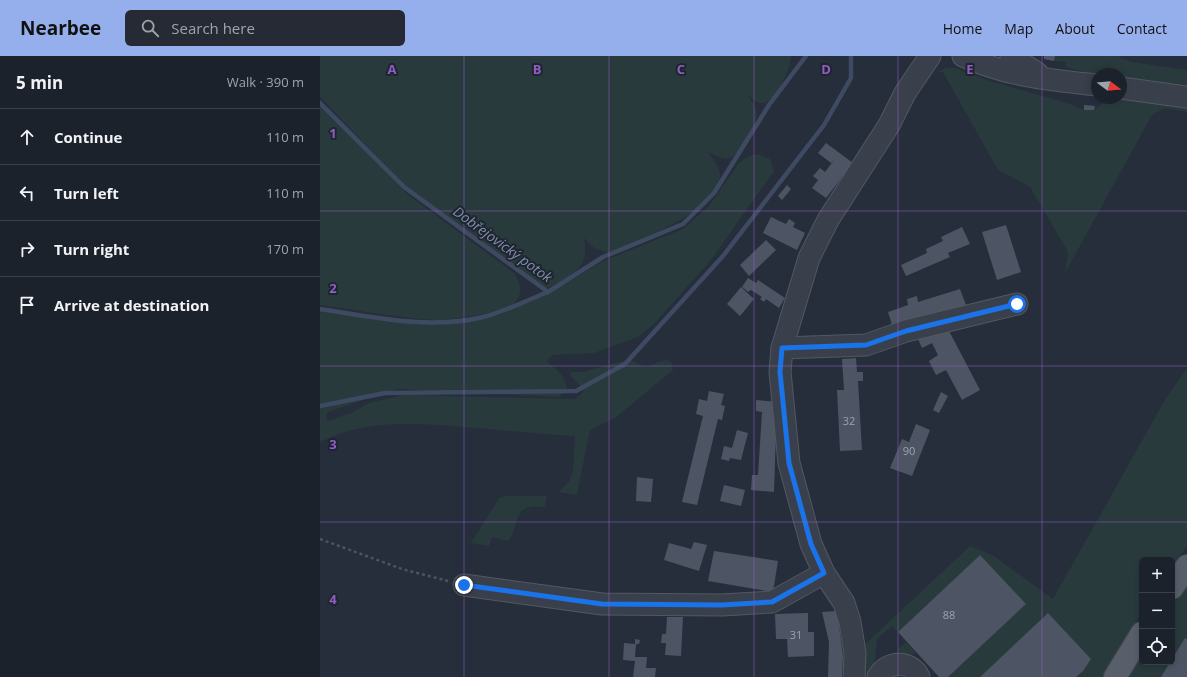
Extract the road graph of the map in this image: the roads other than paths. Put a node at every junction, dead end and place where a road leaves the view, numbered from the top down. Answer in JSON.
{"nodes":[{"id":1,"x":930,"y":56,"type":"edge"},
{"id":2,"x":963,"y":56,"type":"edge"},
{"id":3,"x":1011,"y":56,"type":"edge"},
{"id":4,"x":1048,"y":80,"type":"junction"},
{"id":5,"x":1091,"y":85,"type":"edge"},
{"id":6,"x":1127,"y":89,"type":"edge"},
{"id":7,"x":1187,"y":96,"type":"edge"},
{"id":8,"x":1017,"y":304,"type":"dead end"},
{"id":9,"x":782,"y":348,"type":"junction"},
{"id":10,"x":1187,"y":566,"type":"edge"},
{"id":11,"x":824,"y":573,"type":"junction"},
{"id":12,"x":1175,"y":584,"type":"edge"},
{"id":13,"x":464,"y":585,"type":"road end"},
{"id":14,"x":1139,"y":638,"type":"edge"},
{"id":15,"x":854,"y":677,"type":"edge"},
{"id":16,"x":878,"y":677,"type":"edge"},
{"id":17,"x":919,"y":677,"type":"edge"},
{"id":18,"x":1115,"y":677,"type":"edge"}],
"edges":[{"from":1,"to":9,"type":"street"},
{"from":2,"to":4,"type":"street"},
{"from":3,"to":4,"type":"street"},
{"from":4,"to":5,"type":"street"},
{"from":6,"to":7,"type":"street"},
{"from":8,"to":9,"type":"street"},
{"from":9,"to":11,"type":"street"},
{"from":10,"to":12,"type":"main road"},
{"from":11,"to":13,"type":"street"},
{"from":11,"to":15,"type":"street"},
{"from":14,"to":18,"type":"main road"},
{"from":16,"to":17,"type":"street"}]}
